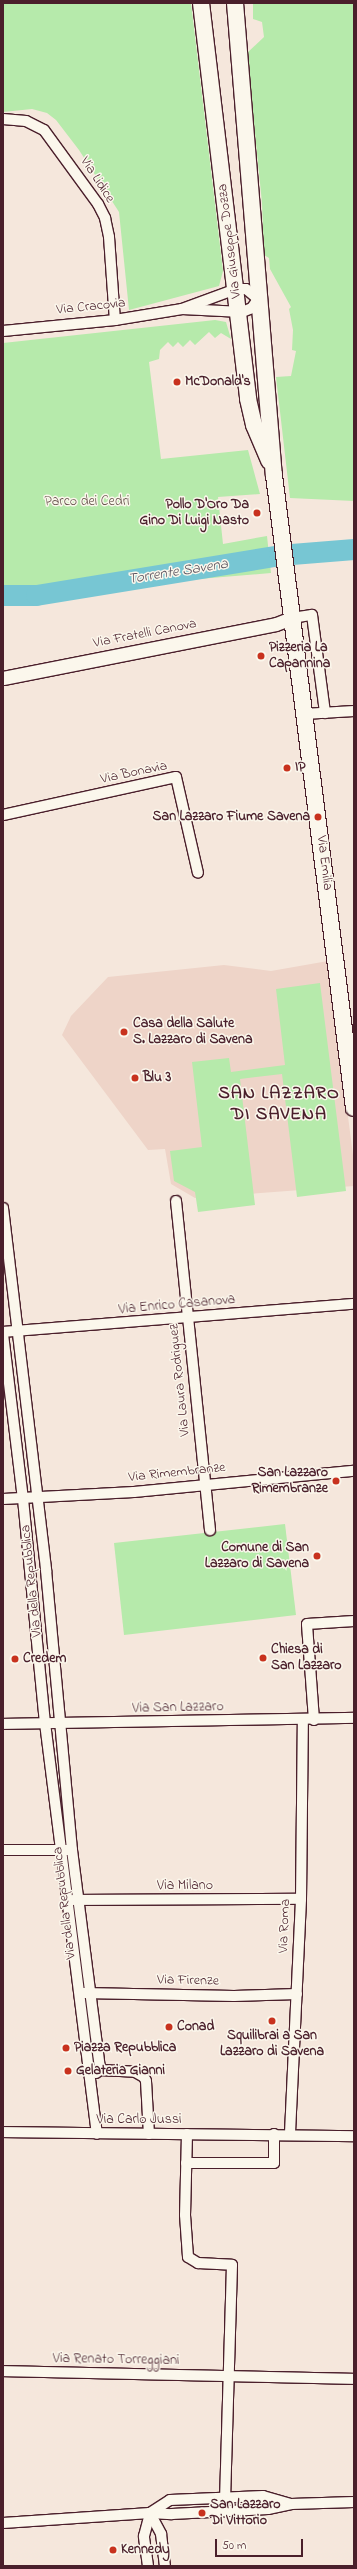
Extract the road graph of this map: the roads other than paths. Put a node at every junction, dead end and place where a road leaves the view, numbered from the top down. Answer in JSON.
{"nodes":[{"id":1,"x":201,"y":3,"type":"edge"},
{"id":2,"x":235,"y":3,"type":"edge"},
{"id":3,"x":3,"y":119,"type":"edge"},
{"id":4,"x":236,"y":288,"type":"junction"},
{"id":5,"x":258,"y":299,"type":"junction"},
{"id":6,"x":182,"y":309,"type":"junction"},
{"id":7,"x":238,"y":312,"type":"junction"},
{"id":8,"x":115,"y":320,"type":"junction"},
{"id":9,"x":3,"y":330,"type":"edge"},
{"id":10,"x":274,"y":475,"type":"junction"},
{"id":11,"x":284,"y":553,"type":"joint"},
{"id":12,"x":292,"y":618,"type":"junction"},
{"id":13,"x":3,"y":678,"type":"edge"},
{"id":14,"x":354,"y":711,"type":"edge"},
{"id":15,"x":325,"y":713,"type":"junction"},
{"id":16,"x":304,"y":714,"type":"junction"},
{"id":17,"x":3,"y":815,"type":"edge"},
{"id":18,"x":198,"y":873,"type":"dead end"},
{"id":19,"x":354,"y":1108,"type":"edge"},
{"id":20,"x":176,"y":1201,"type":"dead end"},
{"id":21,"x":3,"y":1210,"type":"edge"},
{"id":22,"x":354,"y":1304,"type":"edge"},
{"id":23,"x":187,"y":1318,"type":"junction"},
{"id":24,"x":18,"y":1331,"type":"junction"},
{"id":25,"x":3,"y":1333,"type":"edge"},
{"id":26,"x":354,"y":1471,"type":"edge"},
{"id":27,"x":206,"y":1484,"type":"junction"},
{"id":28,"x":37,"y":1498,"type":"junction"},
{"id":29,"x":3,"y":1499,"type":"edge"},
{"id":30,"x":23,"y":1499,"type":"junction"},
{"id":31,"x":210,"y":1530,"type":"dead end"},
{"id":32,"x":354,"y":1621,"type":"edge"},
{"id":33,"x":354,"y":1718,"type":"edge"},
{"id":34,"x":302,"y":1720,"type":"junction"},
{"id":35,"x":314,"y":1720,"type":"junction"},
{"id":36,"x":45,"y":1723,"type":"junction"},
{"id":37,"x":3,"y":1724,"type":"edge"},
{"id":38,"x":61,"y":1724,"type":"junction"},
{"id":39,"x":3,"y":1850,"type":"edge"},
{"id":40,"x":68,"y":1850,"type":"junction"},
{"id":41,"x":300,"y":1899,"type":"junction"},
{"id":42,"x":74,"y":1900,"type":"junction"},
{"id":43,"x":84,"y":1993,"type":"junction"},
{"id":44,"x":297,"y":1994,"type":"junction"},
{"id":45,"x":100,"y":2070,"type":"junction"},
{"id":46,"x":91,"y":2081,"type":"junction"},
{"id":47,"x":3,"y":2132,"type":"edge"},
{"id":48,"x":290,"y":2133,"type":"junction"},
{"id":49,"x":97,"y":2134,"type":"junction"},
{"id":50,"x":149,"y":2134,"type":"junction"},
{"id":51,"x":187,"y":2134,"type":"junction"},
{"id":52,"x":274,"y":2134,"type":"junction"},
{"id":53,"x":354,"y":2136,"type":"edge"},
{"id":54,"x":186,"y":2163,"type":"junction"},
{"id":55,"x":3,"y":2371,"type":"edge"},
{"id":56,"x":229,"y":2376,"type":"junction"},
{"id":57,"x":354,"y":2379,"type":"edge"},
{"id":58,"x":225,"y":2498,"type":"junction"},
{"id":59,"x":354,"y":2502,"type":"edge"},
{"id":60,"x":291,"y":2504,"type":"junction"},
{"id":61,"x":150,"y":2513,"type":"junction"},
{"id":62,"x":3,"y":2523,"type":"edge"},
{"id":63,"x":148,"y":2566,"type":"edge"},
{"id":64,"x":165,"y":2566,"type":"edge"}],
"edges":[{"from":1,"to":4,"type":"main road","name":"Via Giuseppe Dozza"},
{"from":2,"to":5,"type":"main road","name":"Via Giuseppe Dozza"},
{"from":3,"to":8,"type":"street","name":"Via Lidice"},
{"from":4,"to":5,"type":"street"},
{"from":4,"to":6,"type":"street","name":"Via Cracovia"},
{"from":4,"to":7,"type":"main road","name":"Via Giuseppe Dozza"},
{"from":5,"to":7,"type":"street","name":"Via Cracovia"},
{"from":5,"to":10,"type":"main road","name":"Via Giuseppe Dozza"},
{"from":6,"to":7,"type":"street","name":"Via Cracovia"},
{"from":6,"to":8,"type":"street","name":"Via Cracovia"},
{"from":7,"to":10,"type":"main road","name":"Via Giuseppe Dozza"},
{"from":8,"to":9,"type":"street","name":"Via Cracovia"},
{"from":10,"to":11,"type":"main road","name":"Via Giuseppe Dozza"},
{"from":11,"to":12,"type":"main road","name":"Via Emilia"},
{"from":12,"to":13,"type":"street","name":"Via Fratelli Canova"},
{"from":12,"to":15,"type":"street"},
{"from":12,"to":16,"type":"main road","name":"Via Emilia"},
{"from":14,"to":15,"type":"street"},
{"from":15,"to":16,"type":"street"},
{"from":16,"to":19,"type":"main road","name":"Via Emilia"},
{"from":17,"to":18,"type":"street","name":"Via Bonavia"},
{"from":20,"to":23,"type":"street","name":"Via Laura Rodriguez"},
{"from":21,"to":24,"type":"street","name":"Via della Repubblica"},
{"from":22,"to":23,"type":"street","name":"Via Enrico Casanova"},
{"from":23,"to":24,"type":"street","name":"Via Enrico Casanova"},
{"from":23,"to":27,"type":"street","name":"Via Laura Rodriguez"},
{"from":24,"to":25,"type":"street","name":"Via Enrico Casanova"},
{"from":24,"to":28,"type":"street","name":"Via della Repubblica"},
{"from":25,"to":30,"type":"street","name":"Via della Repubblica"},
{"from":26,"to":27,"type":"street","name":"Via Rimembranze"},
{"from":27,"to":28,"type":"street","name":"Via Rimembranze"},
{"from":27,"to":31,"type":"street","name":"Via Laura Rodriguez"},
{"from":28,"to":30,"type":"street","name":"Via Rimembranze"},
{"from":28,"to":38,"type":"street","name":"Via della Repubblica"},
{"from":29,"to":30,"type":"street","name":"Via Rimembranze"},
{"from":30,"to":36,"type":"street","name":"Via della Repubblica"},
{"from":32,"to":35,"type":"street"},
{"from":33,"to":35,"type":"street","name":"Via San Lazzaro"},
{"from":34,"to":35,"type":"street","name":"Via San Lazzaro"},
{"from":34,"to":38,"type":"street","name":"Via San Lazzaro"},
{"from":34,"to":41,"type":"street","name":"Via Roma"},
{"from":36,"to":37,"type":"street","name":"Via San Lazzaro"},
{"from":36,"to":38,"type":"street","name":"Via San Lazzaro"},
{"from":36,"to":40,"type":"street","name":"Via della Repubblica"},
{"from":38,"to":40,"type":"street","name":"Via della Repubblica"},
{"from":39,"to":40,"type":"street"},
{"from":40,"to":42,"type":"street","name":"Via della Repubblica"},
{"from":41,"to":42,"type":"street","name":"Via Milano"},
{"from":41,"to":44,"type":"street","name":"Via Roma"},
{"from":42,"to":43,"type":"street","name":"Via della Repubblica"},
{"from":43,"to":44,"type":"street","name":"Via Firenze"},
{"from":43,"to":45,"type":"street","name":"Via della Repubblica"},
{"from":43,"to":46,"type":"street","name":"Via della Repubblica"},
{"from":44,"to":48,"type":"street","name":"Via Roma"},
{"from":45,"to":46,"type":"street"},
{"from":45,"to":50,"type":"street"},
{"from":46,"to":49,"type":"street","name":"Via della Repubblica"},
{"from":47,"to":49,"type":"street","name":"Via Carlo Jussi"},
{"from":48,"to":52,"type":"street","name":"Via Carlo Jussi"},
{"from":48,"to":53,"type":"street","name":"Via Carlo Jussi"},
{"from":49,"to":50,"type":"street","name":"Via Carlo Jussi"},
{"from":50,"to":51,"type":"street","name":"Via Carlo Jussi"},
{"from":51,"to":52,"type":"street","name":"Via Carlo Jussi"},
{"from":51,"to":54,"type":"street"},
{"from":52,"to":54,"type":"street"},
{"from":54,"to":56,"type":"street"},
{"from":55,"to":56,"type":"street","name":"Via Renato Torreggiani"},
{"from":56,"to":57,"type":"street","name":"Via Renato Torreggiani"},
{"from":56,"to":58,"type":"street"},
{"from":58,"to":60,"type":"street"},
{"from":58,"to":61,"type":"street"},
{"from":59,"to":60,"type":"street"},
{"from":60,"to":61,"type":"street"},
{"from":61,"to":62,"type":"street"},
{"from":61,"to":63,"type":"street"},
{"from":61,"to":64,"type":"street"}]}
